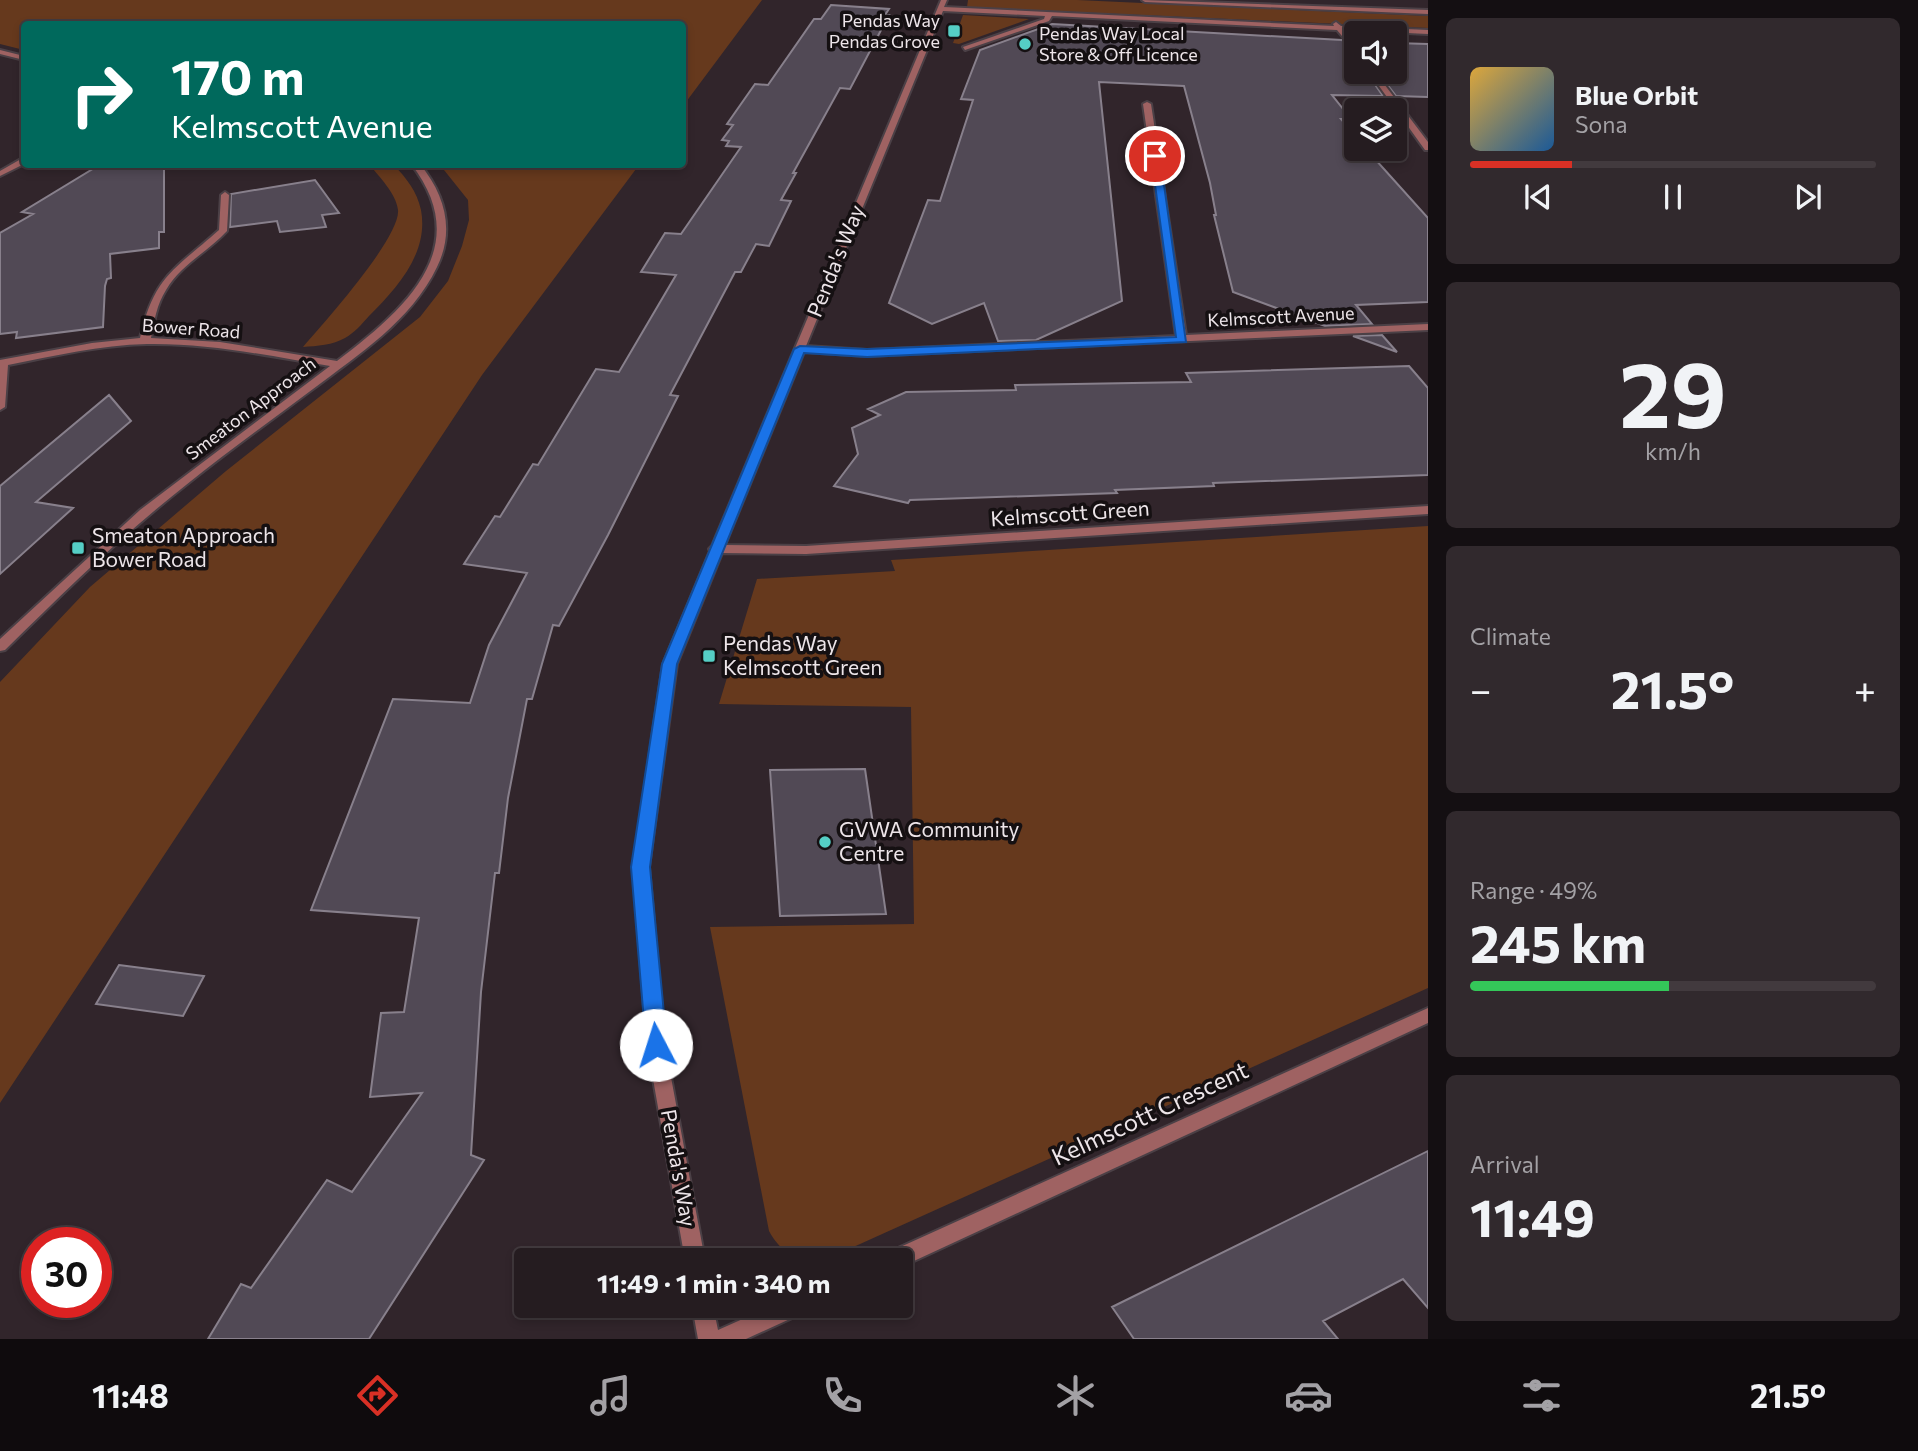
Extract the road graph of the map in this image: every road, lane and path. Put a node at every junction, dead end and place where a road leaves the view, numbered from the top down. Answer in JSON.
{"nodes":[{"id":1,"x":1145,"y":0,"type":"edge"},
{"id":2,"x":1318,"y":0,"type":"edge"},
{"id":3,"x":942,"y":4,"type":"edge"},
{"id":4,"x":1323,"y":8,"type":"junction"},
{"id":5,"x":1428,"y":12,"type":"edge"},
{"id":6,"x":1049,"y":14,"type":"junction"},
{"id":7,"x":1339,"y":28,"type":"junction"},
{"id":8,"x":1428,"y":32,"type":"edge"},
{"id":9,"x":1344,"y":35,"type":"edge"},
{"id":10,"x":965,"y":48,"type":"dead end"},
{"id":11,"x":0,"y":52,"type":"edge"},
{"id":12,"x":21,"y":57,"type":"edge"},
{"id":13,"x":1381,"y":84,"type":"edge"},
{"id":14,"x":1147,"y":104,"type":"dead end"},
{"id":15,"x":1428,"y":148,"type":"edge"},
{"id":16,"x":21,"y":163,"type":"edge"},
{"id":17,"x":418,"y":168,"type":"edge"},
{"id":18,"x":0,"y":174,"type":"edge"},
{"id":19,"x":225,"y":195,"type":"dead end"},
{"id":20,"x":1428,"y":327,"type":"edge"},
{"id":21,"x":1182,"y":340,"type":"junction"},
{"id":22,"x":145,"y":341,"type":"junction"},
{"id":23,"x":800,"y":349,"type":"junction"},
{"id":24,"x":1,"y":362,"type":"edge"},
{"id":25,"x":339,"y":364,"type":"junction"},
{"id":26,"x":0,"y":407,"type":"edge"},
{"id":27,"x":1428,"y":510,"type":"edge"},
{"id":28,"x":715,"y":549,"type":"junction"},
{"id":29,"x":0,"y":647,"type":"edge"},
{"id":30,"x":1428,"y":1015,"type":"edge"},
{"id":31,"x":693,"y":1248,"type":"edge"},
{"id":32,"x":913,"y":1251,"type":"edge"},
{"id":33,"x":705,"y":1318,"type":"edge"},
{"id":34,"x":768,"y":1318,"type":"edge"},
{"id":35,"x":709,"y":1339,"type":"edge"},
{"id":36,"x":722,"y":1339,"type":"edge"}],
"edges":[{"from":1,"to":4,"type":"street"},
{"from":2,"to":4,"type":"street"},
{"from":3,"to":6,"type":"street"},
{"from":3,"to":23,"type":"street","name":"Penda's Way"},
{"from":4,"to":5,"type":"street"},
{"from":4,"to":7,"type":"street"},
{"from":6,"to":7,"type":"street"},
{"from":6,"to":10,"type":"street"},
{"from":7,"to":8,"type":"street"},
{"from":7,"to":9,"type":"street"},
{"from":11,"to":12,"type":"street"},
{"from":13,"to":15,"type":"street"},
{"from":14,"to":21,"type":"street"},
{"from":16,"to":18,"type":"street"},
{"from":17,"to":25,"type":"street","name":"Smeaton Approach"},
{"from":19,"to":22,"type":"street"},
{"from":20,"to":21,"type":"street","name":"Kelmscott Avenue"},
{"from":21,"to":23,"type":"street","name":"Kelmscott Avenue"},
{"from":22,"to":24,"type":"street","name":"Bower Road"},
{"from":22,"to":25,"type":"street","name":"Bower Road"},
{"from":23,"to":28,"type":"street","name":"Penda's Way"},
{"from":24,"to":26,"type":"street"},
{"from":25,"to":29,"type":"street","name":"Smeaton Approach"},
{"from":27,"to":28,"type":"street","name":"Kelmscott Green"},
{"from":28,"to":31,"type":"street","name":"Penda's Way"},
{"from":30,"to":32,"type":"street","name":"Kelmscott Crescent"},
{"from":33,"to":35,"type":"street"},
{"from":34,"to":36,"type":"street"}]}
